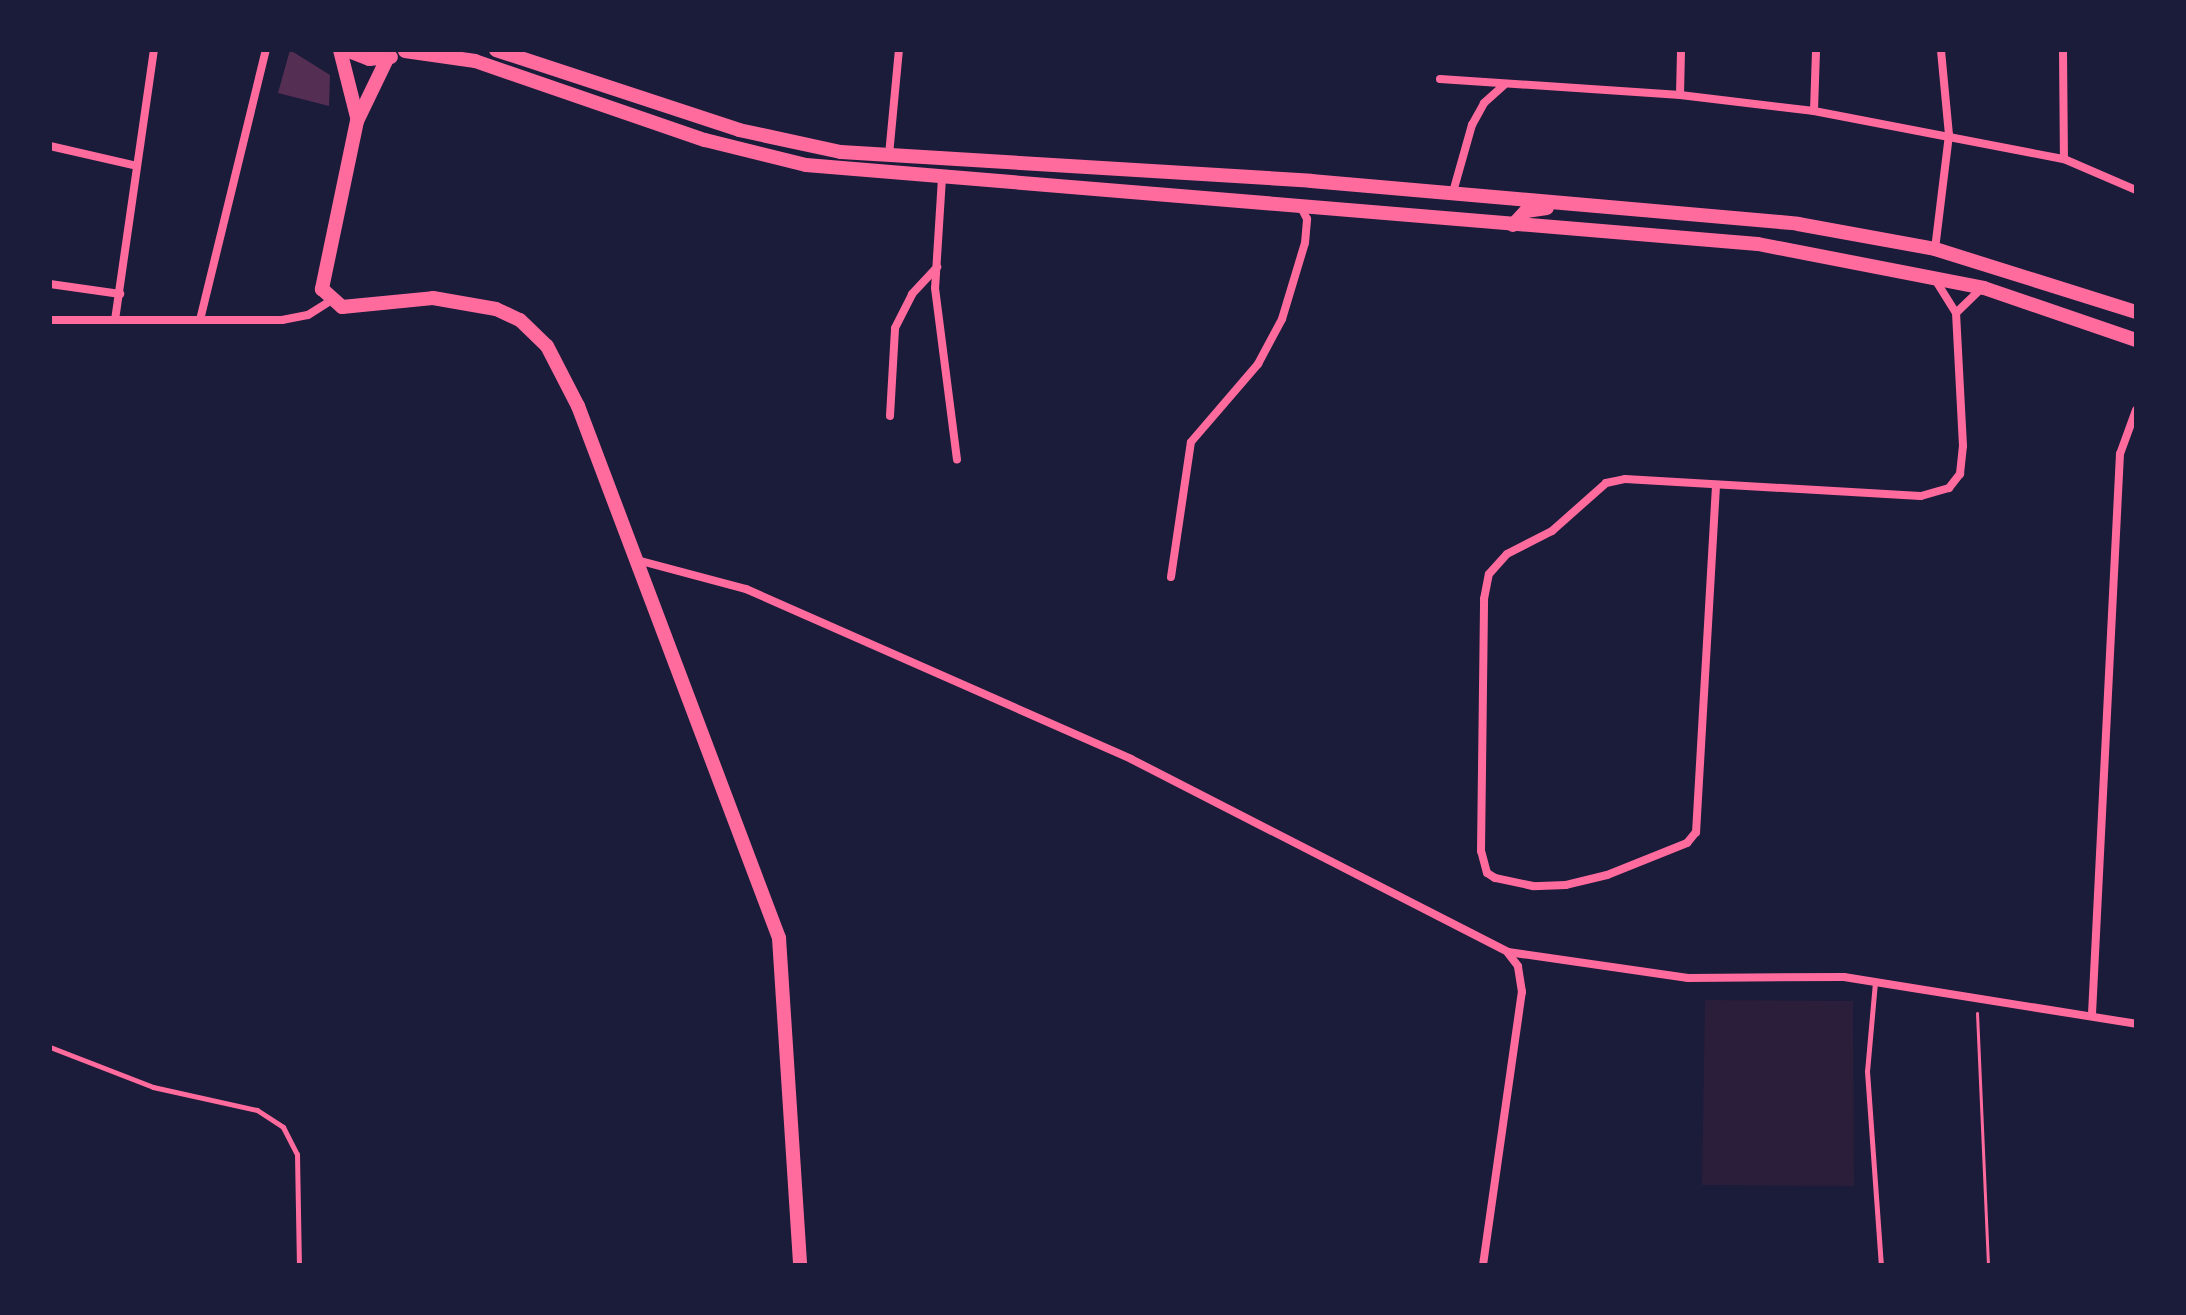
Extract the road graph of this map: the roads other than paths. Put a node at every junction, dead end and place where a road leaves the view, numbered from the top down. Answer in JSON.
{"nodes":[{"id":1,"x":154,"y":50,"type":"edge"},
{"id":2,"x":266,"y":50,"type":"edge"},
{"id":3,"x":343,"y":50,"type":"edge"},
{"id":4,"x":406,"y":50,"type":"edge"},
{"id":5,"x":496,"y":50,"type":"edge"},
{"id":6,"x":899,"y":50,"type":"edge"},
{"id":7,"x":1681,"y":50,"type":"edge"},
{"id":8,"x":1816,"y":50,"type":"edge"},
{"id":9,"x":1941,"y":50,"type":"edge"},
{"id":10,"x":2063,"y":50,"type":"edge"},
{"id":11,"x":387,"y":59,"type":"junction"},
{"id":12,"x":1440,"y":79,"type":"dead end"},
{"id":13,"x":1504,"y":85,"type":"junction"},
{"id":14,"x":1680,"y":95,"type":"junction"},
{"id":15,"x":1814,"y":111,"type":"junction"},
{"id":16,"x":357,"y":121,"type":"junction"},
{"id":17,"x":1949,"y":135,"type":"junction"},
{"id":18,"x":50,"y":146,"type":"edge"},
{"id":19,"x":889,"y":155,"type":"junction"},
{"id":20,"x":2064,"y":159,"type":"junction"},
{"id":21,"x":137,"y":166,"type":"junction"},
{"id":22,"x":942,"y":178,"type":"junction"},
{"id":23,"x":1311,"y":181,"type":"junction"},
{"id":24,"x":2136,"y":190,"type":"edge"},
{"id":25,"x":1453,"y":192,"type":"junction"},
{"id":26,"x":1300,"y":206,"type":"junction"},
{"id":27,"x":1595,"y":206,"type":"junction"},
{"id":28,"x":1323,"y":208,"type":"junction"},
{"id":29,"x":1513,"y":225,"type":"junction"},
{"id":30,"x":1935,"y":249,"type":"junction"},
{"id":31,"x":937,"y":267,"type":"junction"},
{"id":32,"x":1930,"y":275,"type":"junction"},
{"id":33,"x":50,"y":284,"type":"edge"},
{"id":34,"x":1984,"y":288,"type":"junction"},
{"id":35,"x":120,"y":294,"type":"junction"},
{"id":36,"x":330,"y":301,"type":"junction"},
{"id":37,"x":2136,"y":312,"type":"edge"},
{"id":38,"x":1956,"y":313,"type":"junction"},
{"id":39,"x":50,"y":320,"type":"edge"},
{"id":40,"x":115,"y":320,"type":"junction"},
{"id":41,"x":200,"y":320,"type":"junction"},
{"id":42,"x":2136,"y":340,"type":"edge"},
{"id":43,"x":2136,"y":410,"type":"edge"},
{"id":44,"x":890,"y":416,"type":"dead end"},
{"id":45,"x":957,"y":460,"type":"dead end"},
{"id":46,"x":1716,"y":486,"type":"junction"},
{"id":47,"x":637,"y":560,"type":"junction"},
{"id":48,"x":1171,"y":577,"type":"dead end"},
{"id":49,"x":1508,"y":952,"type":"junction"},
{"id":50,"x":1875,"y":981,"type":"junction"},
{"id":51,"x":2092,"y":1014,"type":"junction"},
{"id":52,"x":2136,"y":1024,"type":"edge"},
{"id":53,"x":50,"y":1047,"type":"edge"},
{"id":54,"x":299,"y":1265,"type":"edge"},
{"id":55,"x":800,"y":1265,"type":"edge"},
{"id":56,"x":1483,"y":1265,"type":"edge"},
{"id":57,"x":1881,"y":1265,"type":"edge"}],
"edges":[{"from":1,"to":21,"type":"street"},
{"from":2,"to":41,"type":"street"},
{"from":3,"to":11,"type":"street"},
{"from":3,"to":16,"type":"street"},
{"from":4,"to":11,"type":"street"},
{"from":4,"to":22,"type":"street"},
{"from":5,"to":19,"type":"street"},
{"from":6,"to":19,"type":"street"},
{"from":7,"to":14,"type":"street"},
{"from":8,"to":15,"type":"street"},
{"from":9,"to":17,"type":"street"},
{"from":10,"to":20,"type":"street"},
{"from":11,"to":16,"type":"street"},
{"from":12,"to":13,"type":"street"},
{"from":13,"to":14,"type":"street"},
{"from":13,"to":25,"type":"street"},
{"from":14,"to":15,"type":"street"},
{"from":15,"to":17,"type":"street"},
{"from":16,"to":36,"type":"street"},
{"from":17,"to":20,"type":"street"},
{"from":17,"to":30,"type":"street"},
{"from":18,"to":21,"type":"street"},
{"from":19,"to":23,"type":"street"},
{"from":20,"to":24,"type":"street"},
{"from":21,"to":35,"type":"street"},
{"from":22,"to":26,"type":"street"},
{"from":22,"to":31,"type":"street"},
{"from":23,"to":25,"type":"street"},
{"from":23,"to":28,"type":"street"},
{"from":25,"to":27,"type":"street"},
{"from":26,"to":28,"type":"street"},
{"from":26,"to":48,"type":"street"},
{"from":27,"to":29,"type":"street"},
{"from":27,"to":30,"type":"street"},
{"from":28,"to":29,"type":"street"},
{"from":29,"to":32,"type":"street"},
{"from":30,"to":37,"type":"street"},
{"from":31,"to":44,"type":"street"},
{"from":31,"to":45,"type":"street"},
{"from":32,"to":34,"type":"street"},
{"from":32,"to":38,"type":"street"},
{"from":33,"to":35,"type":"street"},
{"from":34,"to":38,"type":"street"},
{"from":34,"to":42,"type":"street"},
{"from":35,"to":40,"type":"street"},
{"from":36,"to":41,"type":"street"},
{"from":36,"to":47,"type":"street"},
{"from":38,"to":46,"type":"street"},
{"from":39,"to":40,"type":"street"},
{"from":40,"to":41,"type":"street"},
{"from":43,"to":51,"type":"street"},
{"from":46,"to":46,"type":"street"},
{"from":47,"to":49,"type":"street"},
{"from":47,"to":55,"type":"street"},
{"from":49,"to":50,"type":"street"},
{"from":49,"to":56,"type":"street"},
{"from":50,"to":51,"type":"street"},
{"from":50,"to":57,"type":"lane"},
{"from":51,"to":52,"type":"street"},
{"from":53,"to":54,"type":"lane"}]}
